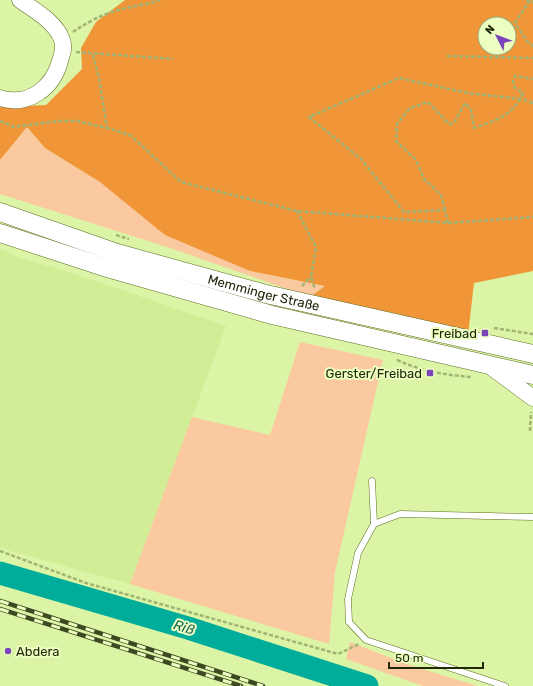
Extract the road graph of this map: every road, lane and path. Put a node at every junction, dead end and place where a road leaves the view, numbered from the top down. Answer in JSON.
{"nodes":[{"id":1,"x":20,"y":0,"type":"edge"},
{"id":2,"x":160,"y":0,"type":"edge"},
{"id":3,"x":528,"y":0,"type":"edge"},
{"id":4,"x":533,"y":2,"type":"edge"},
{"id":5,"x":63,"y":45,"type":"junction"},
{"id":6,"x":533,"y":46,"type":"edge"},
{"id":7,"x":93,"y":55,"type":"junction"},
{"id":8,"x":447,"y":56,"type":"dead end"},
{"id":9,"x":533,"y":58,"type":"edge"},
{"id":10,"x":173,"y":59,"type":"dead end"},
{"id":11,"x":533,"y":79,"type":"edge"},
{"id":12,"x":0,"y":98,"type":"edge"},
{"id":13,"x":521,"y":99,"type":"junction"},
{"id":14,"x":533,"y":104,"type":"edge"},
{"id":15,"x":0,"y":121,"type":"edge"},
{"id":16,"x":107,"y":128,"type":"junction"},
{"id":17,"x":445,"y":210,"type":"junction"},
{"id":18,"x":297,"y":211,"type":"junction"},
{"id":19,"x":0,"y":212,"type":"edge"},
{"id":20,"x":533,"y":217,"type":"edge"},
{"id":21,"x":448,"y":223,"type":"junction"},
{"id":22,"x":0,"y":232,"type":"edge"},
{"id":23,"x":114,"y":234,"type":"dead end"},
{"id":24,"x":136,"y":241,"type":"dead end"},
{"id":25,"x":311,"y":277,"type":"junction"},
{"id":26,"x":294,"y":284,"type":"dead end"},
{"id":27,"x":302,"y":286,"type":"junction"},
{"id":28,"x":315,"y":289,"type":"junction"},
{"id":29,"x":320,"y":292,"type":"dead end"},
{"id":30,"x":491,"y":328,"type":"dead end"},
{"id":31,"x":533,"y":334,"type":"edge"},
{"id":32,"x":533,"y":354,"type":"edge"},
{"id":33,"x":491,"y":367,"type":"junction"},
{"id":34,"x":533,"y":375,"type":"edge"},
{"id":35,"x":532,"y":403,"type":"edge"},
{"id":36,"x":530,"y":431,"type":"dead end"},
{"id":37,"x":372,"y":481,"type":"dead end"},
{"id":38,"x":533,"y":516,"type":"edge"},
{"id":39,"x":374,"y":524,"type":"junction"},
{"id":40,"x":0,"y":551,"type":"edge"},
{"id":41,"x":366,"y":640,"type":"junction"},
{"id":42,"x":505,"y":686,"type":"edge"}],
"edges":[{"from":1,"to":5,"type":"main road"},
{"from":2,"to":5,"type":"path"},
{"from":3,"to":4,"type":"path"},
{"from":3,"to":6,"type":"path"},
{"from":5,"to":7,"type":"path"},
{"from":5,"to":12,"type":"main road"},
{"from":7,"to":10,"type":"path"},
{"from":7,"to":16,"type":"path"},
{"from":8,"to":9,"type":"path"},
{"from":11,"to":13,"type":"path"},
{"from":13,"to":14,"type":"path"},
{"from":13,"to":17,"type":"path"},
{"from":13,"to":17,"type":"path"},
{"from":15,"to":16,"type":"path"},
{"from":16,"to":18,"type":"path"},
{"from":17,"to":21,"type":"path"},
{"from":18,"to":21,"type":"path"},
{"from":18,"to":25,"type":"path"},
{"from":19,"to":32,"type":"main road","name":"Memminger Straße"},
{"from":20,"to":21,"type":"path"},
{"from":22,"to":33,"type":"main road","name":"Memminger Straße"},
{"from":23,"to":24,"type":"path"},
{"from":25,"to":27,"type":"path"},
{"from":25,"to":28,"type":"path"},
{"from":26,"to":27,"type":"path"},
{"from":27,"to":28,"type":"path"},
{"from":28,"to":29,"type":"path"},
{"from":30,"to":31,"type":"path"},
{"from":33,"to":34,"type":"main road","name":"Memminger Straße"},
{"from":33,"to":35,"type":"main road"},
{"from":35,"to":36,"type":"path"},
{"from":37,"to":39,"type":"lane"},
{"from":38,"to":39,"type":"lane"},
{"from":39,"to":41,"type":"lane"},
{"from":40,"to":41,"type":"path"},
{"from":41,"to":42,"type":"lane"}]}
